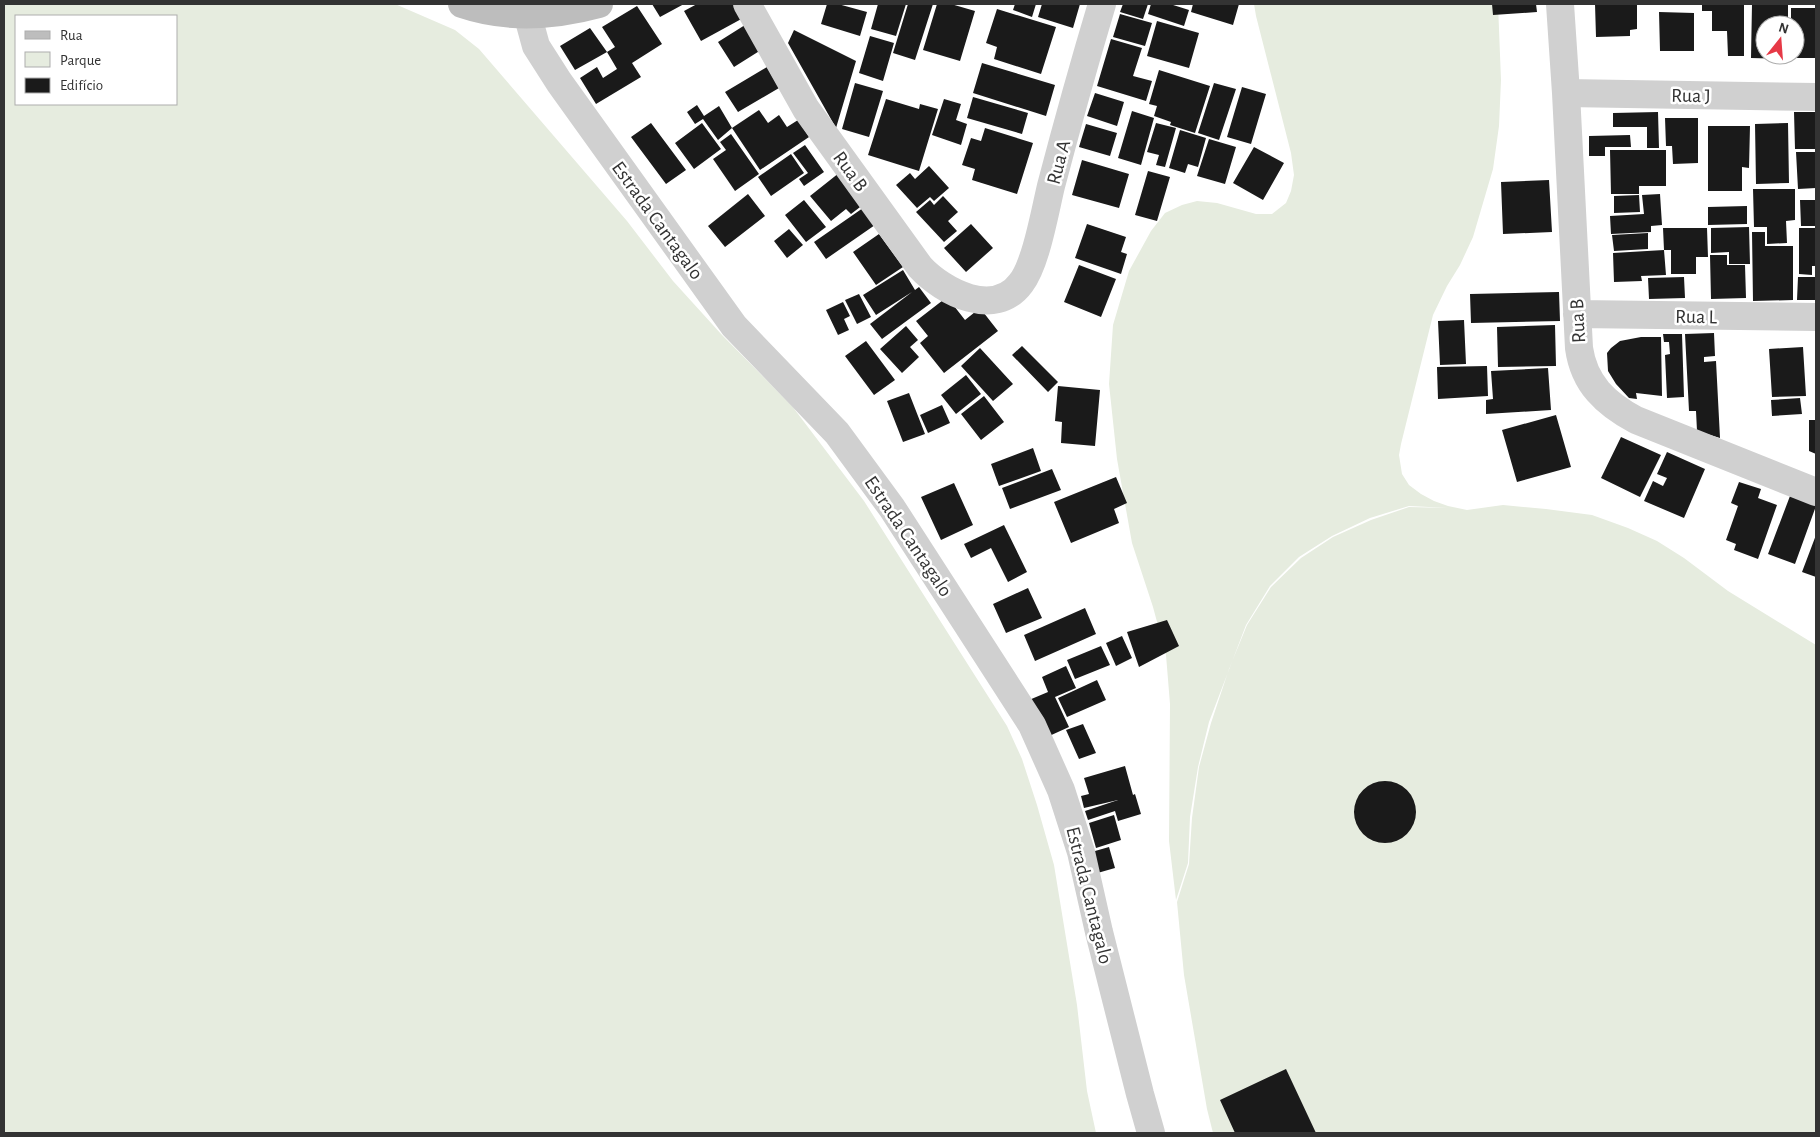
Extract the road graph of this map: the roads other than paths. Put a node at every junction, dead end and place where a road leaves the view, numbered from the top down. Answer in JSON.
{"nodes":[{"id":1,"x":462,"y":4,"type":"edge"},
{"id":2,"x":599,"y":4,"type":"edge"},
{"id":3,"x":747,"y":4,"type":"edge"},
{"id":4,"x":766,"y":4,"type":"edge"},
{"id":5,"x":1102,"y":4,"type":"edge"},
{"id":6,"x":1560,"y":4,"type":"edge"},
{"id":7,"x":527,"y":13,"type":"junction"},
{"id":8,"x":766,"y":38,"type":"junction"},
{"id":9,"x":1566,"y":92,"type":"junction"},
{"id":10,"x":1816,"y":97,"type":"edge"},
{"id":11,"x":989,"y":301,"type":"joint"},
{"id":12,"x":1577,"y":314,"type":"junction"},
{"id":13,"x":1816,"y":317,"type":"edge"},
{"id":14,"x":1816,"y":492,"type":"edge"},
{"id":15,"x":1151,"y":1133,"type":"edge"}],
"edges":[{"from":1,"to":7,"type":"street"},
{"from":2,"to":7,"type":"street"},
{"from":3,"to":8,"type":"street","name":"Rua B"},
{"from":4,"to":8,"type":"street"},
{"from":5,"to":11,"type":"street","name":"Rua A"},
{"from":6,"to":9,"type":"street","name":"Rua B"},
{"from":7,"to":15,"type":"street","name":"Estrada Cantagalo"},
{"from":8,"to":11,"type":"street","name":"Rua B"},
{"from":9,"to":10,"type":"street","name":"Rua J"},
{"from":9,"to":12,"type":"street","name":"Rua B"},
{"from":12,"to":13,"type":"street","name":"Rua L"},
{"from":12,"to":14,"type":"street","name":"Rua B"}]}
